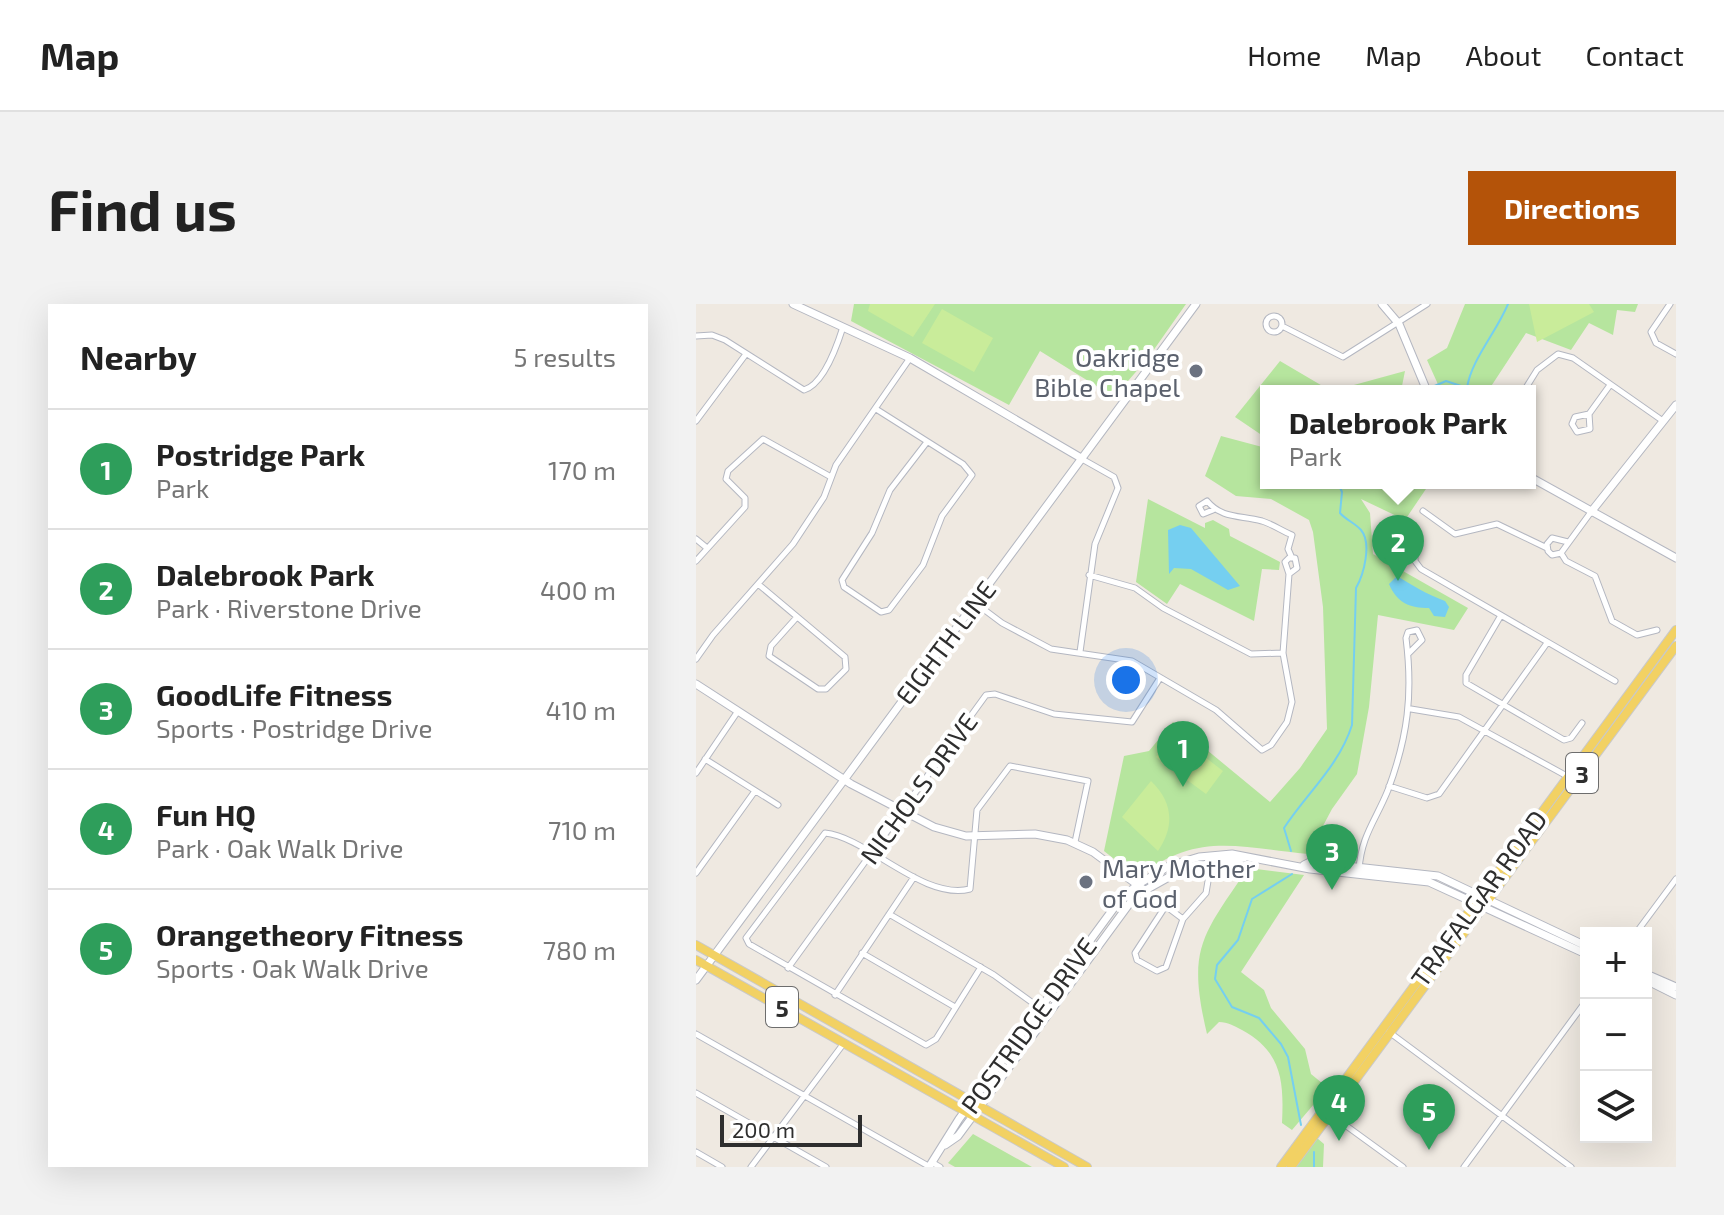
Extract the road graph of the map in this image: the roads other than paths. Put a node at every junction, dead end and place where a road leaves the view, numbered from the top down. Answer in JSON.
{"nodes":[{"id":1,"x":793,"y":304,"type":"edge"},
{"id":2,"x":1196,"y":304,"type":"edge"},
{"id":3,"x":1382,"y":304,"type":"edge"},
{"id":4,"x":1427,"y":304,"type":"edge"},
{"id":5,"x":1670,"y":304,"type":"edge"},
{"id":6,"x":1399,"y":324,"type":"junction"},
{"id":7,"x":843,"y":326,"type":"junction"},
{"id":8,"x":1284,"y":327,"type":"dead end"},
{"id":9,"x":696,"y":336,"type":"edge"},
{"id":10,"x":746,"y":354,"type":"junction"},
{"id":11,"x":1676,"y":354,"type":"edge"},
{"id":12,"x":910,"y":358,"type":"junction"},
{"id":13,"x":1425,"y":385,"type":"edge"},
{"id":14,"x":1528,"y":385,"type":"edge"},
{"id":15,"x":1610,"y":385,"type":"junction"},
{"id":16,"x":1676,"y":405,"type":"edge"},
{"id":17,"x":876,"y":409,"type":"junction"},
{"id":18,"x":1589,"y":414,"type":"dead end"},
{"id":19,"x":696,"y":421,"type":"edge"},
{"id":20,"x":1664,"y":421,"type":"junction"},
{"id":21,"x":927,"y":442,"type":"junction"},
{"id":22,"x":1081,"y":458,"type":"junction"},
{"id":23,"x":831,"y":477,"type":"junction"},
{"id":24,"x":1536,"y":480,"type":"edge"},
{"id":25,"x":1213,"y":510,"type":"dead end"},
{"id":26,"x":1423,"y":511,"type":"dead end"},
{"id":27,"x":1591,"y":512,"type":"junction"},
{"id":28,"x":696,"y":539,"type":"edge"},
{"id":29,"x":1568,"y":542,"type":"junction"},
{"id":30,"x":707,"y":548,"type":"junction"},
{"id":31,"x":1547,"y":548,"type":"junction"},
{"id":32,"x":1415,"y":549,"type":"dead end"},
{"id":33,"x":1561,"y":553,"type":"junction"},
{"id":34,"x":1676,"y":558,"type":"edge"},
{"id":35,"x":696,"y":561,"type":"edge"},
{"id":36,"x":1089,"y":575,"type":"junction"},
{"id":37,"x":758,"y":584,"type":"junction"},
{"id":38,"x":974,"y":602,"type":"junction"},
{"id":39,"x":797,"y":617,"type":"junction"},
{"id":40,"x":1500,"y":617,"type":"junction"},
{"id":41,"x":1657,"y":630,"type":"dead end"},
{"id":42,"x":1676,"y":630,"type":"edge"},
{"id":43,"x":1547,"y":643,"type":"junction"},
{"id":44,"x":1676,"y":646,"type":"edge"},
{"id":45,"x":1080,"y":652,"type":"junction"},
{"id":46,"x":1283,"y":653,"type":"junction"},
{"id":47,"x":1408,"y":654,"type":"junction"},
{"id":48,"x":696,"y":659,"type":"edge"},
{"id":49,"x":1160,"y":678,"type":"junction"},
{"id":50,"x":1615,"y":681,"type":"dead end"},
{"id":51,"x":696,"y":684,"type":"edge"},
{"id":52,"x":1504,"y":702,"type":"junction"},
{"id":53,"x":1411,"y":709,"type":"junction"},
{"id":54,"x":738,"y":711,"type":"junction"},
{"id":55,"x":1582,"y":723,"type":"dead end"},
{"id":56,"x":1483,"y":731,"type":"junction"},
{"id":57,"x":705,"y":759,"type":"junction"},
{"id":58,"x":696,"y":773,"type":"edge"},
{"id":59,"x":843,"y":778,"type":"junction"},
{"id":60,"x":1572,"y":779,"type":"junction"},
{"id":61,"x":1389,"y":786,"type":"junction"},
{"id":62,"x":755,"y":791,"type":"junction"},
{"id":63,"x":778,"y":805,"type":"dead end"},
{"id":64,"x":905,"y":811,"type":"junction"},
{"id":65,"x":976,"y":837,"type":"junction"},
{"id":66,"x":1075,"y":842,"type":"junction"},
{"id":67,"x":870,"y":854,"type":"junction"},
{"id":68,"x":1244,"y":858,"type":"junction"},
{"id":69,"x":1211,"y":862,"type":"junction"},
{"id":70,"x":1359,"y":869,"type":"junction"},
{"id":71,"x":696,"y":873,"type":"edge"},
{"id":72,"x":914,"y":877,"type":"junction"},
{"id":73,"x":1676,"y":879,"type":"edge"},
{"id":74,"x":1140,"y":887,"type":"junction"},
{"id":75,"x":1481,"y":902,"type":"junction"},
{"id":76,"x":1165,"y":907,"type":"junction"},
{"id":77,"x":889,"y":914,"type":"junction"},
{"id":78,"x":1183,"y":919,"type":"junction"},
{"id":79,"x":1640,"y":927,"type":"edge"},
{"id":80,"x":1580,"y":943,"type":"edge"},
{"id":81,"x":696,"y":945,"type":"edge"},
{"id":82,"x":1580,"y":951,"type":"edge"},
{"id":83,"x":862,"y":953,"type":"junction"},
{"id":84,"x":714,"y":956,"type":"junction"},
{"id":85,"x":696,"y":960,"type":"edge"},
{"id":86,"x":707,"y":965,"type":"junction"},
{"id":87,"x":981,"y":967,"type":"junction"},
{"id":88,"x":788,"y":968,"type":"junction"},
{"id":89,"x":1652,"y":979,"type":"edge"},
{"id":90,"x":696,"y":980,"type":"edge"},
{"id":91,"x":1652,"y":981,"type":"edge"},
{"id":92,"x":1676,"y":987,"type":"edge"},
{"id":93,"x":835,"y":995,"type":"junction"},
{"id":94,"x":1676,"y":995,"type":"edge"},
{"id":95,"x":955,"y":1007,"type":"junction"},
{"id":96,"x":1580,"y":1009,"type":"edge"},
{"id":97,"x":1045,"y":1012,"type":"junction"},
{"id":98,"x":1382,"y":1026,"type":"junction"},
{"id":99,"x":1391,"y":1033,"type":"junction"},
{"id":100,"x":696,"y":1034,"type":"edge"},
{"id":101,"x":844,"y":1042,"type":"junction"},
{"id":102,"x":696,"y":1093,"type":"edge"},
{"id":103,"x":804,"y":1095,"type":"junction"},
{"id":104,"x":976,"y":1105,"type":"junction"},
{"id":105,"x":970,"y":1114,"type":"junction"},
{"id":106,"x":1330,"y":1114,"type":"junction"},
{"id":107,"x":1502,"y":1116,"type":"junction"},
{"id":108,"x":773,"y":1137,"type":"junction"},
{"id":109,"x":696,"y":1152,"type":"edge"},
{"id":110,"x":933,"y":1166,"type":"edge"},
{"id":111,"x":722,"y":1167,"type":"edge"},
{"id":112,"x":751,"y":1167,"type":"edge"},
{"id":113,"x":826,"y":1167,"type":"edge"},
{"id":114,"x":1064,"y":1167,"type":"edge"},
{"id":115,"x":1087,"y":1167,"type":"edge"},
{"id":116,"x":1281,"y":1167,"type":"edge"},
{"id":117,"x":1291,"y":1167,"type":"edge"},
{"id":118,"x":1403,"y":1167,"type":"edge"},
{"id":119,"x":1464,"y":1167,"type":"edge"},
{"id":120,"x":1571,"y":1167,"type":"edge"}],
"edges":[{"from":1,"to":7,"type":"street"},
{"from":2,"to":22,"type":"street","name":"EIGHTH LINE"},
{"from":3,"to":6,"type":"street"},
{"from":4,"to":6,"type":"street"},
{"from":5,"to":11,"type":"street"},
{"from":6,"to":8,"type":"street"},
{"from":6,"to":13,"type":"street"},
{"from":7,"to":10,"type":"street"},
{"from":7,"to":12,"type":"street"},
{"from":9,"to":10,"type":"street"},
{"from":10,"to":19,"type":"street"},
{"from":12,"to":17,"type":"street"},
{"from":12,"to":22,"type":"street"},
{"from":14,"to":15,"type":"street"},
{"from":15,"to":18,"type":"street"},
{"from":15,"to":20,"type":"street"},
{"from":16,"to":20,"type":"street"},
{"from":17,"to":21,"type":"street"},
{"from":17,"to":23,"type":"street"},
{"from":20,"to":27,"type":"street"},
{"from":21,"to":21,"type":"street"},
{"from":22,"to":36,"type":"street"},
{"from":22,"to":38,"type":"street","name":"EIGHTH LINE"},
{"from":23,"to":30,"type":"street"},
{"from":23,"to":37,"type":"street"},
{"from":24,"to":27,"type":"street"},
{"from":25,"to":46,"type":"street"},
{"from":26,"to":31,"type":"street"},
{"from":27,"to":29,"type":"street"},
{"from":27,"to":34,"type":"street"},
{"from":28,"to":30,"type":"street"},
{"from":29,"to":31,"type":"street"},
{"from":29,"to":33,"type":"street"},
{"from":30,"to":35,"type":"street"},
{"from":31,"to":33,"type":"street"},
{"from":32,"to":40,"type":"street"},
{"from":33,"to":41,"type":"street"},
{"from":36,"to":45,"type":"street"},
{"from":36,"to":46,"type":"street"},
{"from":37,"to":39,"type":"street"},
{"from":37,"to":48,"type":"street"},
{"from":38,"to":45,"type":"street"},
{"from":38,"to":59,"type":"street","name":"EIGHTH LINE"},
{"from":39,"to":39,"type":"street"},
{"from":40,"to":43,"type":"street"},
{"from":40,"to":52,"type":"street"},
{"from":42,"to":60,"type":"main road","name":"TRAFALGAR ROAD","number":"3"},
{"from":43,"to":50,"type":"street"},
{"from":43,"to":52,"type":"street"},
{"from":44,"to":60,"type":"main road","name":"TRAFALGAR ROAD","number":"3"},
{"from":45,"to":49,"type":"street"},
{"from":46,"to":49,"type":"street"},
{"from":47,"to":47,"type":"street"},
{"from":47,"to":53,"type":"street"},
{"from":49,"to":64,"type":"street","name":"NICHOLS DRIVE"},
{"from":51,"to":54,"type":"street"},
{"from":52,"to":55,"type":"street"},
{"from":52,"to":56,"type":"street"},
{"from":53,"to":56,"type":"street"},
{"from":53,"to":61,"type":"street"},
{"from":54,"to":57,"type":"street"},
{"from":54,"to":59,"type":"street"},
{"from":56,"to":60,"type":"street"},
{"from":56,"to":61,"type":"street"},
{"from":57,"to":58,"type":"street"},
{"from":57,"to":62,"type":"street"},
{"from":59,"to":64,"type":"street"},
{"from":59,"to":84,"type":"street","name":"EIGHTH LINE"},
{"from":60,"to":75,"type":"main road","name":"TRAFALGAR ROAD","number":"3"},
{"from":61,"to":70,"type":"street"},
{"from":62,"to":63,"type":"street"},
{"from":62,"to":71,"type":"street"},
{"from":64,"to":65,"type":"street"},
{"from":64,"to":67,"type":"street","name":"NICHOLS DRIVE"},
{"from":65,"to":66,"type":"street"},
{"from":65,"to":66,"type":"street"},
{"from":65,"to":72,"type":"street"},
{"from":66,"to":74,"type":"street"},
{"from":67,"to":72,"type":"street"},
{"from":67,"to":88,"type":"street","name":"NICHOLS DRIVE"},
{"from":67,"to":88,"type":"street"},
{"from":68,"to":69,"type":"street","name":"POSTRIDGE DRIVE"},
{"from":68,"to":70,"type":"street","name":"POSTRIDGE DRIVE"},
{"from":68,"to":74,"type":"street","name":"POSTRIDGE DRIVE"},
{"from":69,"to":74,"type":"street","name":"POSTRIDGE DRIVE"},
{"from":69,"to":78,"type":"street"},
{"from":70,"to":75,"type":"street","name":"POSTRIDGE DRIVE"},
{"from":72,"to":77,"type":"street"},
{"from":73,"to":79,"type":"street"},
{"from":74,"to":76,"type":"street"},
{"from":74,"to":97,"type":"street","name":"POSTRIDGE DRIVE"},
{"from":75,"to":80,"type":"street"},
{"from":75,"to":82,"type":"street"},
{"from":75,"to":98,"type":"main road","name":"TRAFALGAR ROAD","number":"3"},
{"from":75,"to":99,"type":"main road","name":"TRAFALGAR ROAD","number":"3"},
{"from":76,"to":78,"type":"street"},
{"from":76,"to":78,"type":"street"},
{"from":77,"to":83,"type":"street"},
{"from":77,"to":87,"type":"street"},
{"from":81,"to":84,"type":"main road","number":"5"},
{"from":83,"to":93,"type":"street"},
{"from":83,"to":95,"type":"street"},
{"from":84,"to":86,"type":"street","name":"EIGHTH LINE"},
{"from":84,"to":104,"type":"main road","number":"5"},
{"from":85,"to":86,"type":"main road","number":"5"},
{"from":86,"to":90,"type":"street","name":"EIGHTH LINE"},
{"from":86,"to":101,"type":"main road","number":"5"},
{"from":87,"to":95,"type":"street"},
{"from":87,"to":97,"type":"street"},
{"from":88,"to":93,"type":"street"},
{"from":89,"to":92,"type":"street"},
{"from":91,"to":94,"type":"street"},
{"from":93,"to":95,"type":"street"},
{"from":96,"to":107,"type":"street"},
{"from":97,"to":104,"type":"street","name":"POSTRIDGE DRIVE"},
{"from":97,"to":104,"type":"street","name":"POSTRIDGE DRIVE"},
{"from":98,"to":99,"type":"street"},
{"from":98,"to":116,"type":"main road","name":"TRAFALGAR ROAD","number":"3"},
{"from":99,"to":106,"type":"main road","name":"TRAFALGAR ROAD","number":"3"},
{"from":99,"to":107,"type":"street"},
{"from":100,"to":103,"type":"street"},
{"from":101,"to":103,"type":"street"},
{"from":101,"to":105,"type":"main road","number":"5"},
{"from":102,"to":108,"type":"street"},
{"from":103,"to":108,"type":"street"},
{"from":103,"to":110,"type":"street"},
{"from":104,"to":105,"type":"street","name":"POSTRIDGE DRIVE"},
{"from":104,"to":115,"type":"main road","number":"5"},
{"from":105,"to":110,"type":"street","name":"POSTRIDGE DRIVE"},
{"from":105,"to":114,"type":"main road","number":"5"},
{"from":106,"to":117,"type":"main road","name":"TRAFALGAR ROAD","number":"3"},
{"from":106,"to":118,"type":"street"},
{"from":107,"to":119,"type":"street"},
{"from":107,"to":120,"type":"street"},
{"from":108,"to":112,"type":"street"},
{"from":108,"to":113,"type":"street"},
{"from":109,"to":111,"type":"street"}]}
